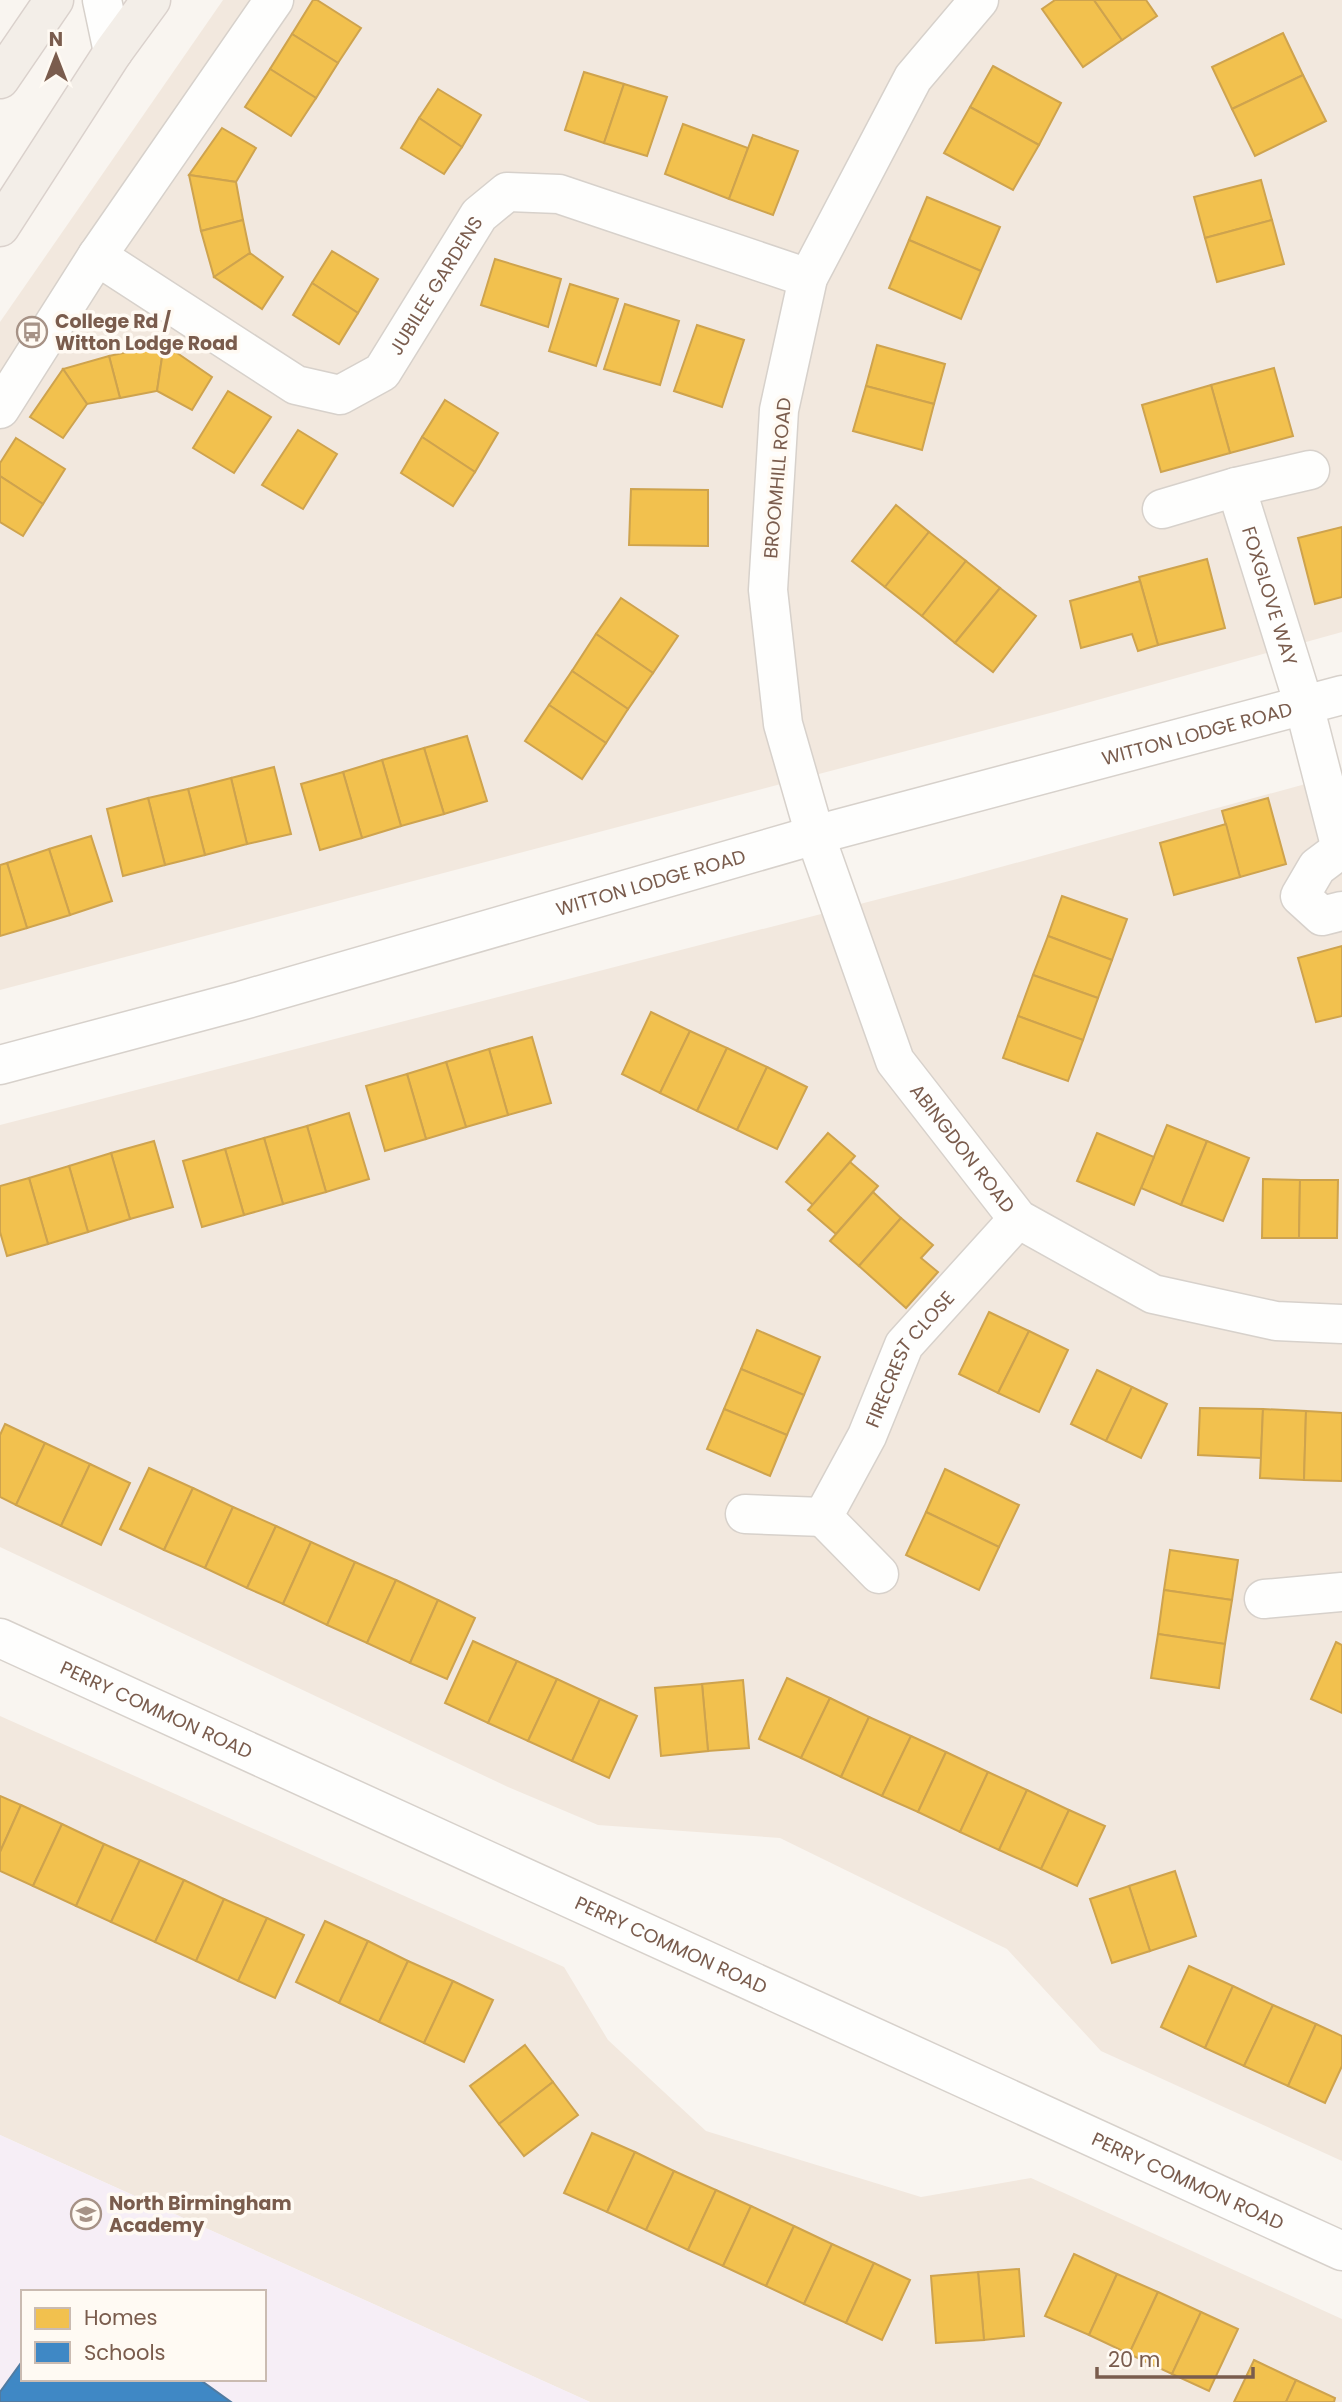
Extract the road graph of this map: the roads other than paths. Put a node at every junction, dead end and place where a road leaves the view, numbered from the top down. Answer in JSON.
{"nodes":[{"id":1,"x":54,"y":0,"type":"edge"},
{"id":2,"x":102,"y":0,"type":"edge"},
{"id":3,"x":151,"y":0,"type":"edge"},
{"id":4,"x":274,"y":0,"type":"edge"},
{"id":5,"x":979,"y":0,"type":"edge"},
{"id":6,"x":113,"y":52,"type":"junction"},
{"id":7,"x":0,"y":79,"type":"edge"},
{"id":8,"x":0,"y":227,"type":"edge"},
{"id":9,"x":97,"y":256,"type":"junction"},
{"id":10,"x":808,"y":278,"type":"junction"},
{"id":11,"x":0,"y":410,"type":"edge"},
{"id":12,"x":1310,"y":470,"type":"dead end"},
{"id":13,"x":1236,"y":487,"type":"junction"},
{"id":14,"x":1162,"y":509,"type":"dead end"},
{"id":15,"x":1342,"y":695,"type":"edge"},
{"id":16,"x":1304,"y":705,"type":"junction"},
{"id":17,"x":815,"y":835,"type":"junction"},
{"id":18,"x":1342,"y":849,"type":"edge"},
{"id":19,"x":1342,"y":911,"type":"edge"},
{"id":20,"x":0,"y":1065,"type":"edge"},
{"id":21,"x":1018,"y":1219,"type":"junction"},
{"id":22,"x":1342,"y":1324,"type":"edge"},
{"id":23,"x":745,"y":1514,"type":"dead end"},
{"id":24,"x":823,"y":1517,"type":"junction"},
{"id":25,"x":879,"y":1574,"type":"dead end"},
{"id":26,"x":1342,"y":1592,"type":"edge"},
{"id":27,"x":1264,"y":1599,"type":"dead end"},
{"id":28,"x":0,"y":1638,"type":"edge"},
{"id":29,"x":1342,"y":2251,"type":"edge"}],
"edges":[{"from":1,"to":7,"type":"main road"},
{"from":2,"to":6,"type":"street"},
{"from":3,"to":6,"type":"main road"},
{"from":4,"to":9,"type":"street"},
{"from":5,"to":10,"type":"street","name":"BROOMHILL ROAD"},
{"from":6,"to":8,"type":"main road"},
{"from":9,"to":10,"type":"street","name":"JUBILEE GARDENS"},
{"from":9,"to":11,"type":"street"},
{"from":10,"to":17,"type":"street","name":"BROOMHILL ROAD"},
{"from":12,"to":13,"type":"street"},
{"from":13,"to":14,"type":"street"},
{"from":13,"to":16,"type":"street","name":"FOXGLOVE WAY"},
{"from":15,"to":16,"type":"street","name":"WITTON LODGE ROAD"},
{"from":16,"to":17,"type":"street","name":"WITTON LODGE ROAD"},
{"from":16,"to":18,"type":"street","name":"WITTON LODGE ROAD"},
{"from":17,"to":20,"type":"street","name":"WITTON LODGE ROAD"},
{"from":17,"to":21,"type":"street","name":"ABINGDON ROAD"},
{"from":18,"to":19,"type":"street","name":"WITTON LODGE ROAD"},
{"from":21,"to":22,"type":"street","name":"ABINGDON ROAD"},
{"from":21,"to":24,"type":"street","name":"FIRECREST CLOSE"},
{"from":23,"to":24,"type":"street"},
{"from":24,"to":25,"type":"street"},
{"from":26,"to":27,"type":"street"},
{"from":28,"to":29,"type":"street","name":"PERRY COMMON ROAD"}]}
